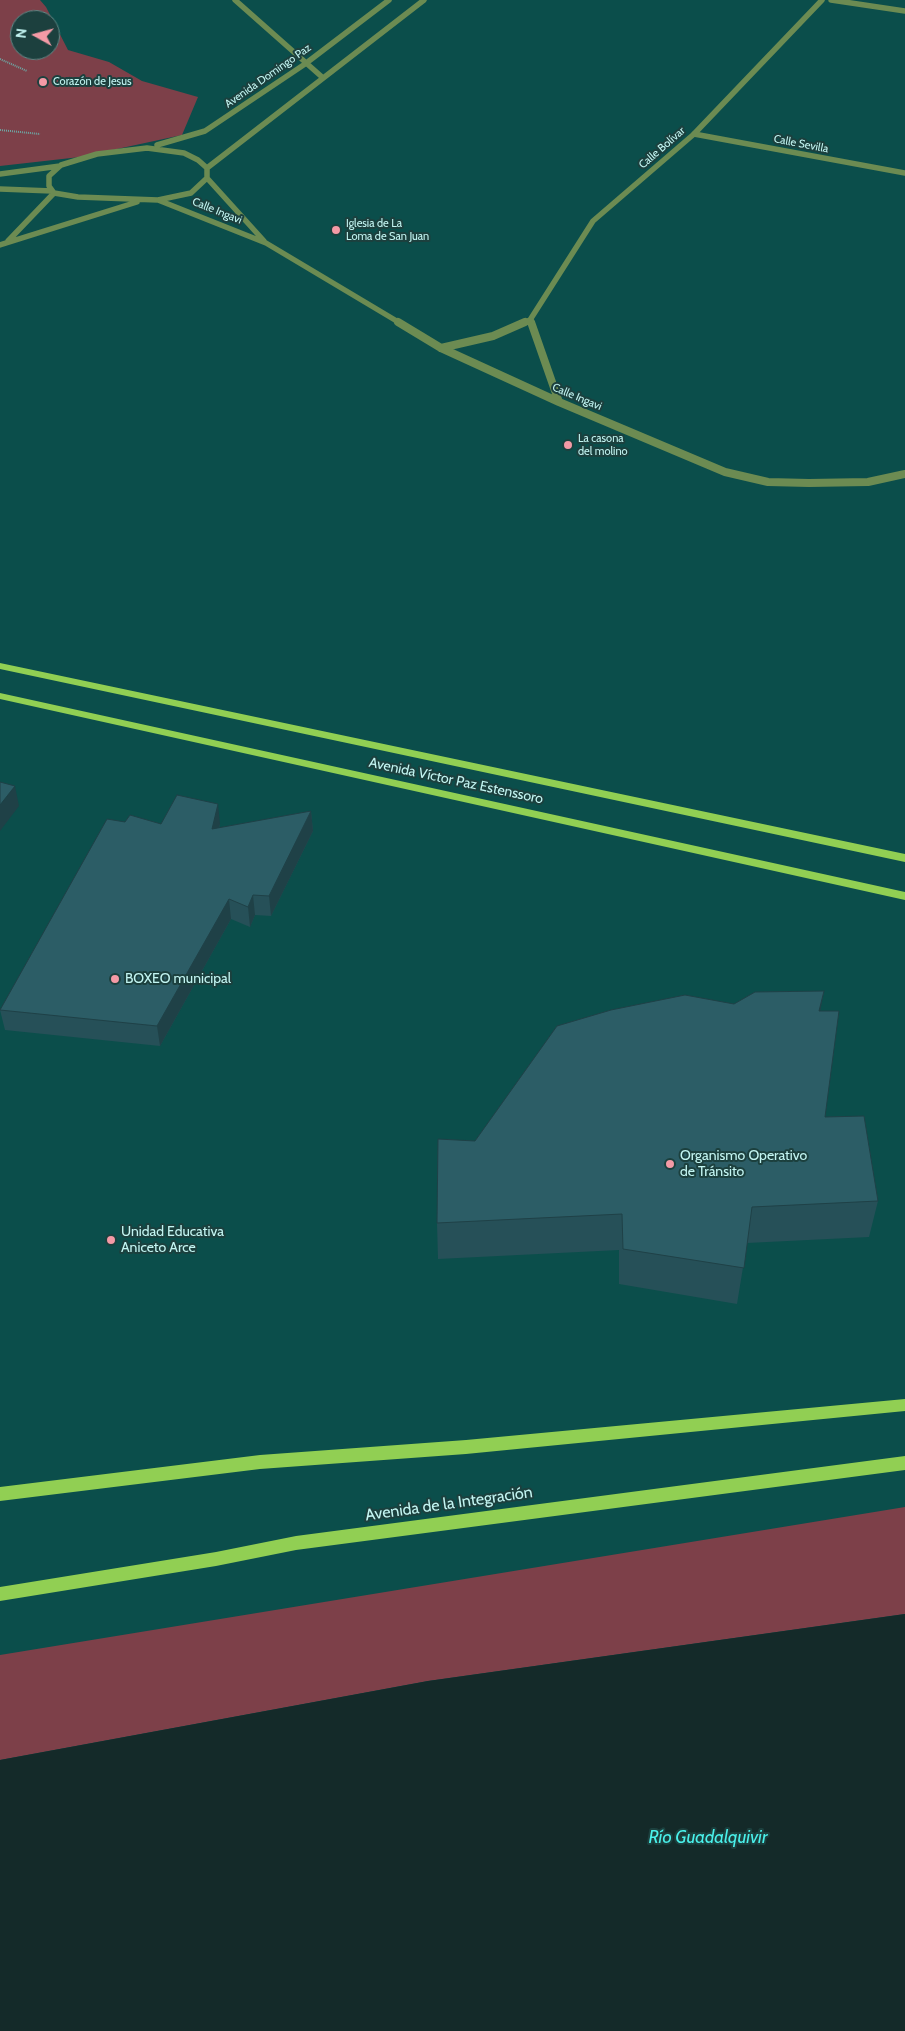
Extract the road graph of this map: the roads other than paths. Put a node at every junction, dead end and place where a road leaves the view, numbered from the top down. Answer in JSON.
{"nodes":[{"id":1,"x":235,"y":0,"type":"edge"},
{"id":2,"x":389,"y":0,"type":"edge"},
{"id":3,"x":424,"y":0,"type":"edge"},
{"id":4,"x":822,"y":0,"type":"edge"},
{"id":5,"x":831,"y":0,"type":"edge"},
{"id":6,"x":905,"y":12,"type":"edge"},
{"id":7,"x":305,"y":64,"type":"junction"},
{"id":8,"x":322,"y":77,"type":"junction"},
{"id":9,"x":694,"y":134,"type":"junction"},
{"id":10,"x":147,"y":148,"type":"junction"},
{"id":11,"x":61,"y":166,"type":"junction"},
{"id":12,"x":207,"y":168,"type":"junction"},
{"id":13,"x":0,"y":174,"type":"edge"},
{"id":14,"x":905,"y":174,"type":"edge"},
{"id":15,"x":207,"y":178,"type":"junction"},
{"id":16,"x":0,"y":189,"type":"edge"},
{"id":17,"x":53,"y":192,"type":"junction"},
{"id":18,"x":145,"y":200,"type":"junction"},
{"id":19,"x":158,"y":200,"type":"junction"},
{"id":20,"x":7,"y":242,"type":"junction"},
{"id":21,"x":266,"y":243,"type":"junction"},
{"id":22,"x":0,"y":245,"type":"edge"},
{"id":23,"x":530,"y":320,"type":"junction"},
{"id":24,"x":441,"y":348,"type":"junction"},
{"id":25,"x":559,"y":402,"type":"junction"},
{"id":26,"x":905,"y":474,"type":"edge"},
{"id":27,"x":0,"y":666,"type":"edge"},
{"id":28,"x":0,"y":696,"type":"edge"},
{"id":29,"x":905,"y":858,"type":"edge"},
{"id":30,"x":905,"y":896,"type":"edge"},
{"id":31,"x":905,"y":1405,"type":"edge"},
{"id":32,"x":905,"y":1462,"type":"edge"},
{"id":33,"x":0,"y":1494,"type":"edge"},
{"id":34,"x":0,"y":1594,"type":"edge"}],
"edges":[{"from":1,"to":7,"type":"street"},
{"from":2,"to":7,"type":"street","name":"Avenida Domingo Paz"},
{"from":3,"to":8,"type":"street"},
{"from":4,"to":9,"type":"street","name":"Calle Bolívar"},
{"from":5,"to":6,"type":"street"},
{"from":7,"to":8,"type":"street"},
{"from":7,"to":10,"type":"street","name":"Avenida Domingo Paz"},
{"from":8,"to":12,"type":"street"},
{"from":9,"to":14,"type":"street","name":"Calle Sevilla"},
{"from":9,"to":23,"type":"street","name":"Calle Bolívar"},
{"from":10,"to":11,"type":"street"},
{"from":10,"to":12,"type":"street"},
{"from":11,"to":13,"type":"street"},
{"from":11,"to":17,"type":"street"},
{"from":12,"to":15,"type":"street"},
{"from":15,"to":19,"type":"street"},
{"from":15,"to":21,"type":"street","name":"Calle Ingavi"},
{"from":16,"to":17,"type":"street"},
{"from":17,"to":18,"type":"street"},
{"from":17,"to":20,"type":"street"},
{"from":18,"to":19,"type":"street"},
{"from":18,"to":20,"type":"street"},
{"from":19,"to":21,"type":"street","name":"Calle Ingavi"},
{"from":20,"to":22,"type":"street"},
{"from":21,"to":24,"type":"street","name":"Calle Ingavi"},
{"from":23,"to":24,"type":"street"},
{"from":23,"to":25,"type":"street"},
{"from":24,"to":25,"type":"street","name":"Calle Ingavi"},
{"from":25,"to":26,"type":"street","name":"Calle Ingavi"},
{"from":27,"to":29,"type":"main road","name":"Avenida Víctor Paz Estenssoro"},
{"from":28,"to":30,"type":"main road","name":"Avenida Víctor Paz Estenssoro"},
{"from":31,"to":33,"type":"main road"},
{"from":32,"to":34,"type":"main road","name":"Avenida de la Integración"}]}
